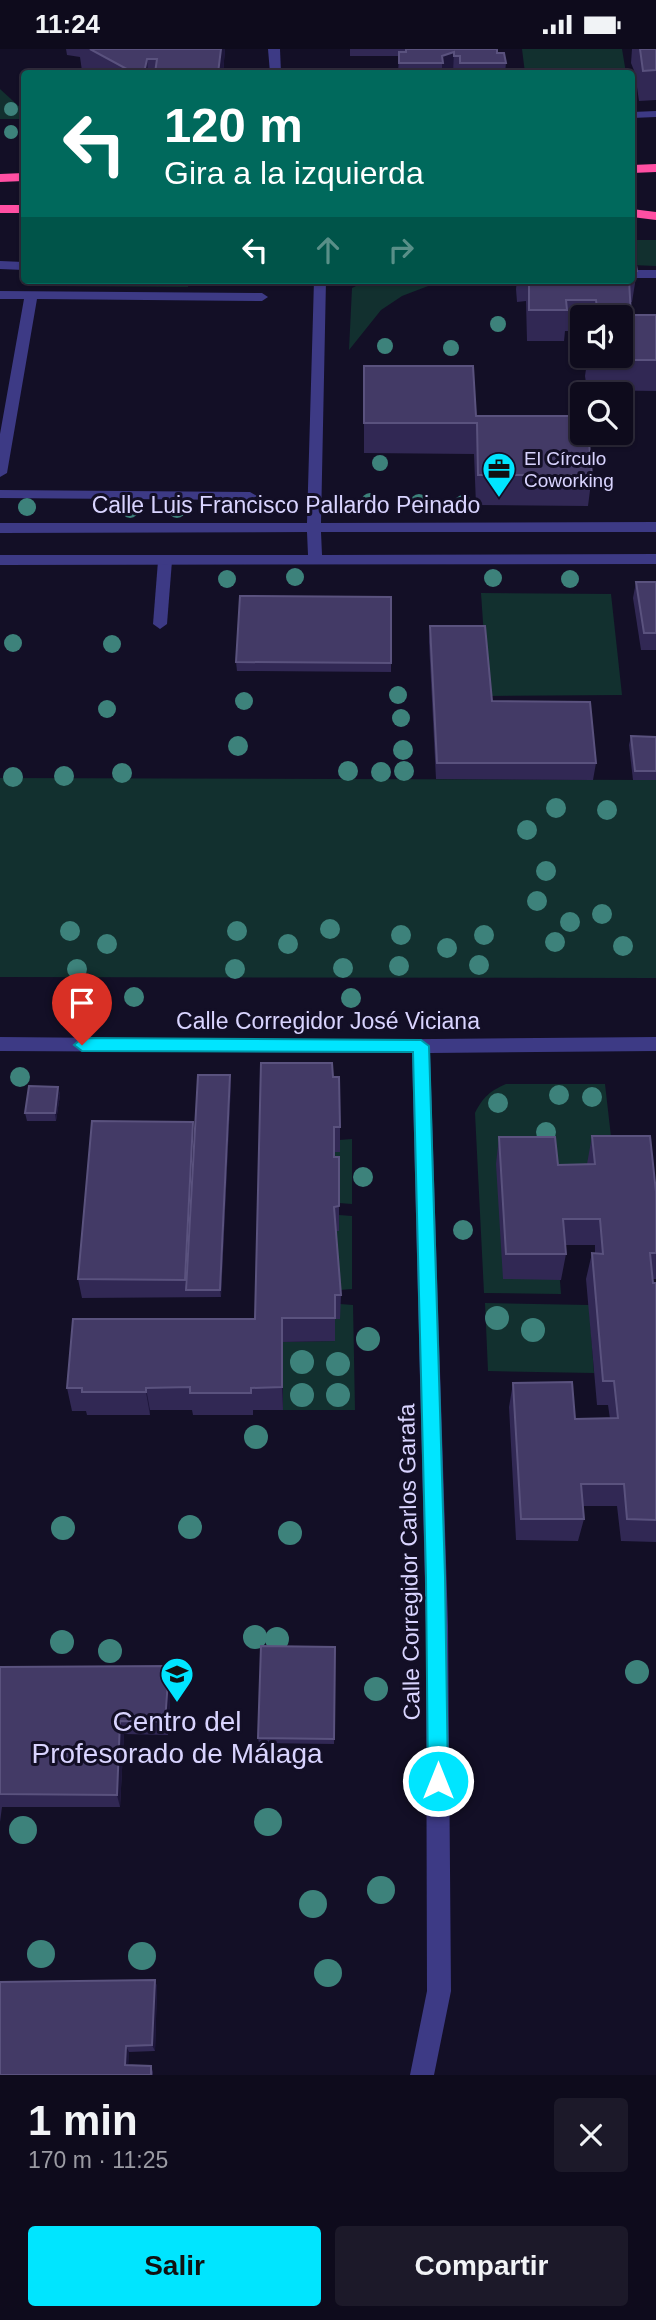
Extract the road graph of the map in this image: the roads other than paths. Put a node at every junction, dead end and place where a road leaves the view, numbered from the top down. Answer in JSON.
{"nodes":[{"id":1,"x":274,"y":49,"type":"edge"},
{"id":2,"x":276,"y":70,"type":"edge"},
{"id":3,"x":656,"y":114,"type":"edge"},
{"id":4,"x":635,"y":115,"type":"edge"},
{"id":5,"x":656,"y":168,"type":"edge"},
{"id":6,"x":635,"y":169,"type":"edge"},
{"id":7,"x":21,"y":177,"type":"edge"},
{"id":8,"x":0,"y":178,"type":"edge"},
{"id":9,"x":656,"y":208,"type":"edge"},
{"id":10,"x":0,"y":209,"type":"edge"},
{"id":11,"x":21,"y":209,"type":"edge"},
{"id":12,"x":635,"y":211,"type":"edge"},
{"id":13,"x":635,"y":212,"type":"edge"},
{"id":14,"x":656,"y":216,"type":"edge"},
{"id":15,"x":0,"y":265,"type":"edge"},
{"id":16,"x":21,"y":266,"type":"edge"},
{"id":17,"x":635,"y":274,"type":"edge"},
{"id":18,"x":656,"y":274,"type":"edge"},
{"id":19,"x":320,"y":284,"type":"edge"},
{"id":20,"x":0,"y":295,"type":"edge"},
{"id":21,"x":31,"y":295,"type":"junction"},
{"id":22,"x":262,"y":297,"type":"dead end"},
{"id":23,"x":0,"y":473,"type":"edge"},
{"id":24,"x":0,"y":493,"type":"edge"},
{"id":25,"x":250,"y":496,"type":"dead end"},
{"id":26,"x":656,"y":527,"type":"edge"},
{"id":27,"x":0,"y":528,"type":"edge"},
{"id":28,"x":313,"y":529,"type":"junction"},
{"id":29,"x":656,"y":559,"type":"edge"},
{"id":30,"x":0,"y":560,"type":"edge"},
{"id":31,"x":315,"y":560,"type":"junction"},
{"id":32,"x":165,"y":561,"type":"junction"},
{"id":33,"x":160,"y":624,"type":"dead end"},
{"id":34,"x":0,"y":1044,"type":"edge"},
{"id":35,"x":656,"y":1044,"type":"edge"},
{"id":36,"x":421,"y":1046,"type":"junction"},
{"id":37,"x":422,"y":2075,"type":"edge"}],
"edges":[{"from":1,"to":2,"type":"street"},
{"from":3,"to":4,"type":"street"},
{"from":5,"to":6,"type":"highway"},
{"from":7,"to":8,"type":"highway"},
{"from":9,"to":12,"type":"highway"},
{"from":10,"to":11,"type":"highway"},
{"from":13,"to":14,"type":"highway"},
{"from":15,"to":16,"type":"street"},
{"from":17,"to":18,"type":"street"},
{"from":19,"to":28,"type":"street"},
{"from":20,"to":21,"type":"street"},
{"from":21,"to":22,"type":"street"},
{"from":21,"to":23,"type":"street"},
{"from":24,"to":25,"type":"street"},
{"from":26,"to":28,"type":"street","name":"Calle Luis Francisco Pallardo Peinado"},
{"from":27,"to":28,"type":"street","name":"Calle Luis Francisco Pallardo Peinado"},
{"from":28,"to":31,"type":"street"},
{"from":29,"to":31,"type":"street"},
{"from":30,"to":32,"type":"street"},
{"from":31,"to":32,"type":"street"},
{"from":32,"to":33,"type":"street"},
{"from":34,"to":36,"type":"street","name":"Calle Corregidor José Viciana"},
{"from":35,"to":36,"type":"street","name":"Calle Corregidor José Viciana"},
{"from":36,"to":37,"type":"street","name":"Calle Corregidor Carlos Garafa"}]}
